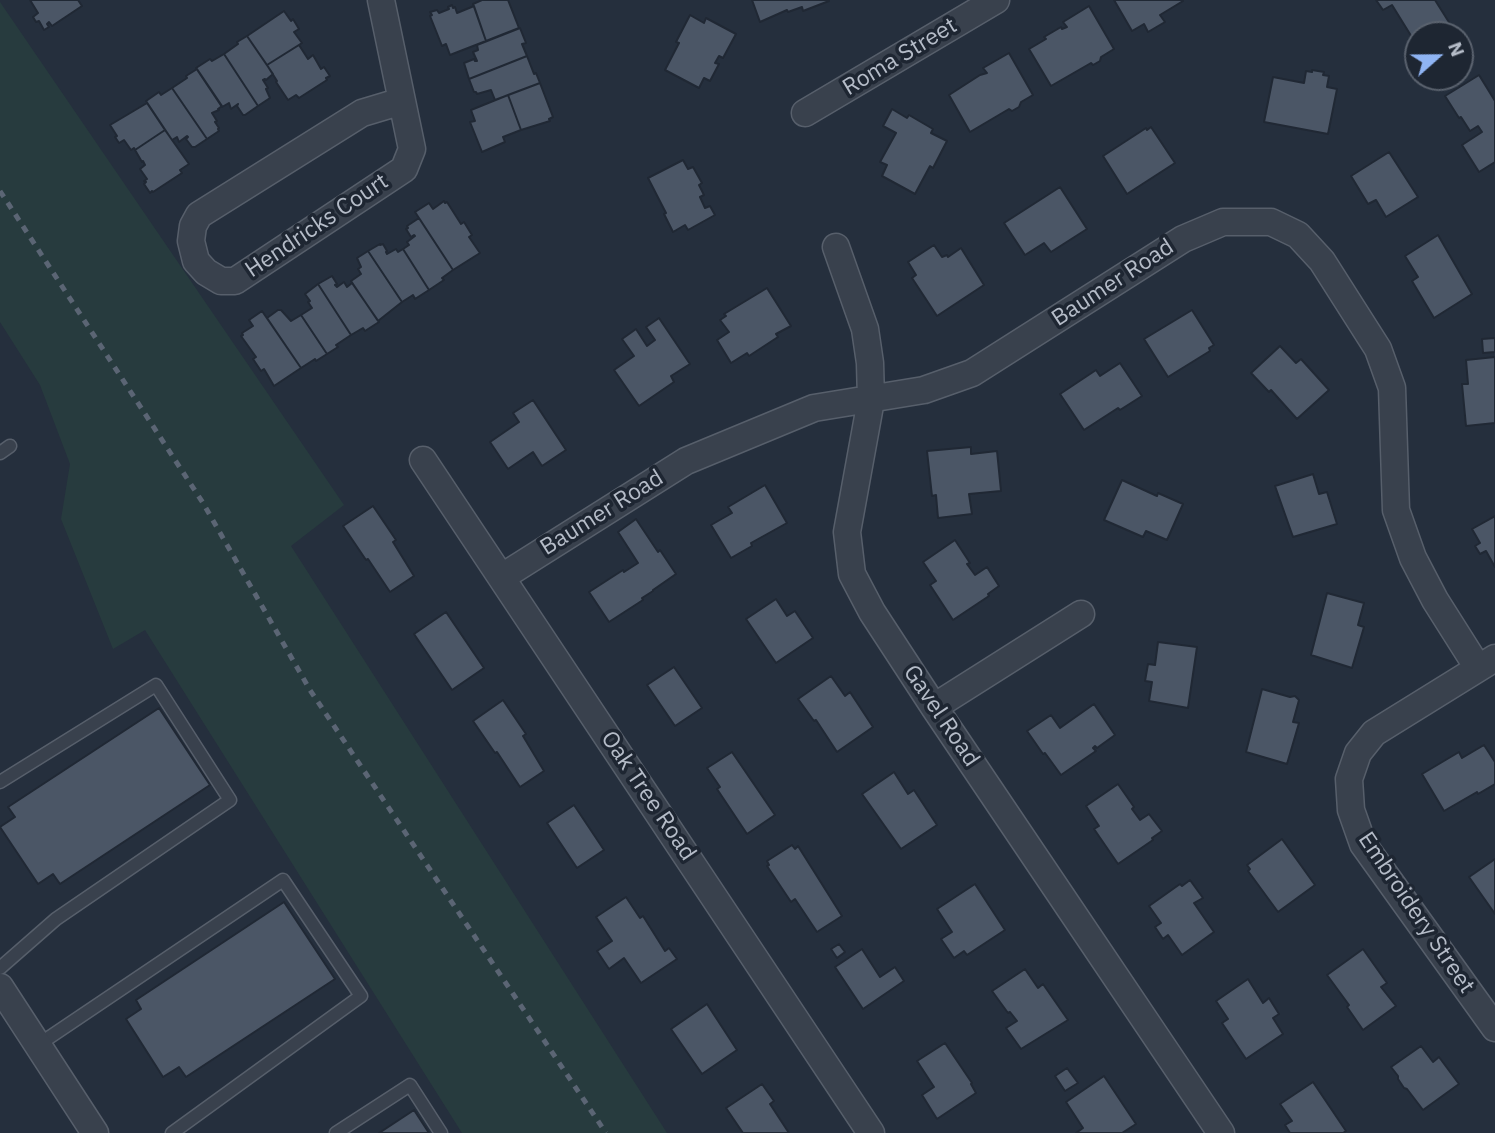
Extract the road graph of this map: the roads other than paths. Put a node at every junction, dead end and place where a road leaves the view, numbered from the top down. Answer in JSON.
{"nodes":[{"id":1,"x":380,"y":0,"type":"edge"},
{"id":2,"x":996,"y":0,"type":"edge"},
{"id":3,"x":402,"y":101,"type":"junction"},
{"id":4,"x":805,"y":113,"type":"dead end"},
{"id":5,"x":836,"y":247,"type":"dead end"},
{"id":6,"x":871,"y":400,"type":"junction"},
{"id":7,"x":423,"y":460,"type":"dead end"},
{"id":8,"x":502,"y":577,"type":"junction"},
{"id":9,"x":1081,"y":614,"type":"dead end"},
{"id":10,"x":1487,"y":663,"type":"edge"},
{"id":11,"x":934,"y":707,"type":"junction"},
{"id":12,"x":0,"y":782,"type":"edge"},
{"id":13,"x":0,"y":968,"type":"edge"},
{"id":14,"x":0,"y":987,"type":"edge"},
{"id":15,"x":1495,"y":1028,"type":"edge"},
{"id":16,"x":38,"y":1045,"type":"junction"},
{"id":17,"x":96,"y":1133,"type":"edge"},
{"id":18,"x":172,"y":1133,"type":"edge"},
{"id":19,"x":336,"y":1133,"type":"edge"},
{"id":20,"x":441,"y":1133,"type":"edge"},
{"id":21,"x":872,"y":1133,"type":"edge"},
{"id":22,"x":1221,"y":1133,"type":"edge"}],
"edges":[{"from":1,"to":3,"type":"street","name":"Hendricks Court"},
{"from":2,"to":4,"type":"street","name":"Roma Street"},
{"from":3,"to":3,"type":"street","name":"Hendricks Court"},
{"from":5,"to":6,"type":"street","name":"Gavel Road"},
{"from":6,"to":8,"type":"street","name":"Baumer Road"},
{"from":6,"to":10,"type":"street","name":"Baumer Road"},
{"from":6,"to":11,"type":"street","name":"Gavel Road"},
{"from":7,"to":8,"type":"street","name":"Oak Tree Road"},
{"from":8,"to":21,"type":"street","name":"Oak Tree Road"},
{"from":9,"to":11,"type":"street"},
{"from":10,"to":15,"type":"street","name":"Embroidery Street"},
{"from":11,"to":22,"type":"street","name":"Gavel Road"},
{"from":12,"to":13,"type":"lane"},
{"from":14,"to":16,"type":"street"},
{"from":16,"to":17,"type":"street"},
{"from":16,"to":18,"type":"lane"},
{"from":19,"to":20,"type":"lane"}]}
